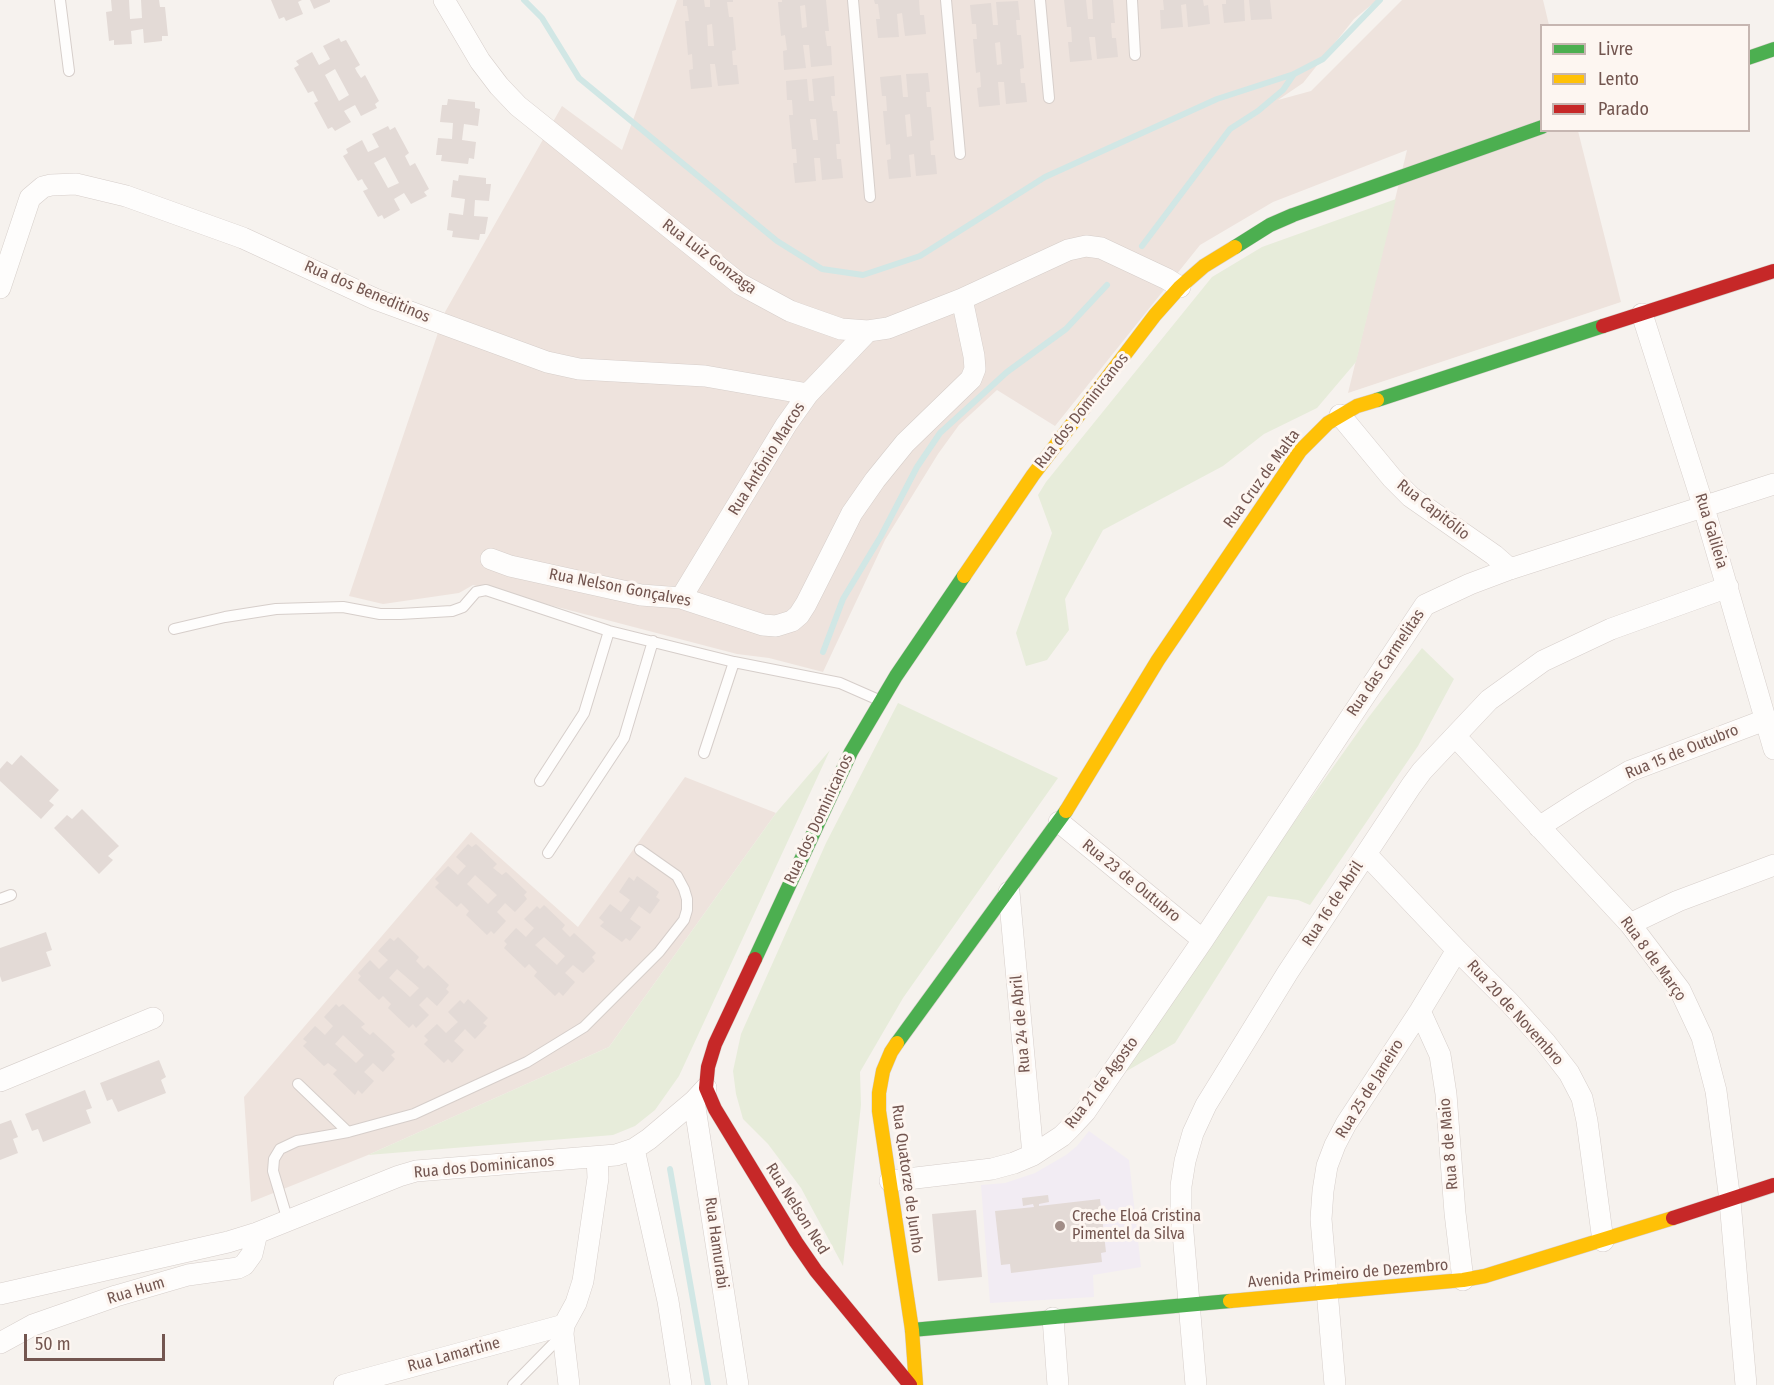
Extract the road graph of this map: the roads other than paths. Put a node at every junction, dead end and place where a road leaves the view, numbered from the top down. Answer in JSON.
{"nodes":[{"id":1,"x":60,"y":0,"type":"edge"},
{"id":2,"x":444,"y":0,"type":"edge"},
{"id":3,"x":853,"y":0,"type":"edge"},
{"id":4,"x":946,"y":0,"type":"edge"},
{"id":5,"x":1040,"y":0,"type":"edge"},
{"id":6,"x":1132,"y":0,"type":"edge"},
{"id":7,"x":1774,"y":50,"type":"edge"},
{"id":8,"x":1135,"y":55,"type":"dead end"},
{"id":9,"x":1750,"y":58,"type":"edge"},
{"id":10,"x":69,"y":71,"type":"dead end"},
{"id":11,"x":1049,"y":98,"type":"dead end"},
{"id":12,"x":1540,"y":128,"type":"edge"},
{"id":13,"x":960,"y":154,"type":"dead end"},
{"id":14,"x":870,"y":197,"type":"dead end"},
{"id":15,"x":1774,"y":270,"type":"edge"},
{"id":16,"x":1180,"y":287,"type":"junction"},
{"id":17,"x":0,"y":288,"type":"edge"},
{"id":18,"x":962,"y":299,"type":"junction"},
{"id":19,"x":1642,"y":314,"type":"junction"},
{"id":20,"x":868,"y":332,"type":"junction"},
{"id":21,"x":808,"y":394,"type":"junction"},
{"id":22,"x":1340,"y":415,"type":"junction"},
{"id":23,"x":1774,"y":484,"type":"edge"},
{"id":24,"x":1704,"y":508,"type":"junction"},
{"id":25,"x":492,"y":559,"type":"dead end"},
{"id":26,"x":1510,"y":569,"type":"junction"},
{"id":27,"x":1728,"y":586,"type":"junction"},
{"id":28,"x":681,"y":598,"type":"junction"},
{"id":29,"x":174,"y":629,"type":"dead end"},
{"id":30,"x":609,"y":631,"type":"junction"},
{"id":31,"x":653,"y":641,"type":"junction"},
{"id":32,"x":734,"y":662,"type":"junction"},
{"id":33,"x":882,"y":701,"type":"junction"},
{"id":34,"x":1765,"y":720,"type":"junction"},
{"id":35,"x":1455,"y":736,"type":"junction"},
{"id":36,"x":1774,"y":749,"type":"edge"},
{"id":37,"x":704,"y":753,"type":"dead end"},
{"id":38,"x":540,"y":781,"type":"dead end"},
{"id":39,"x":1059,"y":822,"type":"junction"},
{"id":40,"x":1539,"y":827,"type":"junction"},
{"id":41,"x":640,"y":850,"type":"dead end"},
{"id":42,"x":548,"y":853,"type":"dead end"},
{"id":43,"x":1366,"y":854,"type":"junction"},
{"id":44,"x":1774,"y":865,"type":"edge"},
{"id":45,"x":1009,"y":892,"type":"junction"},
{"id":46,"x":1630,"y":924,"type":"junction"},
{"id":47,"x":1203,"y":940,"type":"junction"},
{"id":48,"x":1457,"y":950,"type":"junction"},
{"id":49,"x":1420,"y":1011,"type":"junction"},
{"id":50,"x":153,"y":1018,"type":"dead end"},
{"id":51,"x":0,"y":1081,"type":"edge"},
{"id":52,"x":298,"y":1084,"type":"dead end"},
{"id":53,"x":700,"y":1094,"type":"junction"},
{"id":54,"x":348,"y":1132,"type":"junction"},
{"id":55,"x":634,"y":1149,"type":"junction"},
{"id":56,"x":1033,"y":1155,"type":"junction"},
{"id":57,"x":597,"y":1157,"type":"junction"},
{"id":58,"x":890,"y":1181,"type":"junction"},
{"id":59,"x":1774,"y":1185,"type":"edge"},
{"id":60,"x":1730,"y":1201,"type":"junction"},
{"id":61,"x":288,"y":1221,"type":"junction"},
{"id":62,"x":257,"y":1233,"type":"junction"},
{"id":63,"x":1603,"y":1240,"type":"junction"},
{"id":64,"x":1463,"y":1280,"type":"junction"},
{"id":65,"x":1328,"y":1293,"type":"junction"},
{"id":66,"x":0,"y":1294,"type":"edge"},
{"id":67,"x":1191,"y":1304,"type":"junction"},
{"id":68,"x":1053,"y":1318,"type":"junction"},
{"id":69,"x":563,"y":1330,"type":"junction"},
{"id":70,"x":912,"y":1330,"type":"junction"},
{"id":71,"x":872,"y":1340,"type":"junction"},
{"id":72,"x":0,"y":1343,"type":"edge"},
{"id":73,"x":909,"y":1384,"type":"edge"},
{"id":74,"x":344,"y":1385,"type":"edge"},
{"id":75,"x":513,"y":1385,"type":"edge"},
{"id":76,"x":569,"y":1385,"type":"edge"},
{"id":77,"x":681,"y":1385,"type":"edge"},
{"id":78,"x":738,"y":1385,"type":"edge"},
{"id":79,"x":1058,"y":1385,"type":"edge"},
{"id":80,"x":1196,"y":1385,"type":"edge"},
{"id":81,"x":1335,"y":1385,"type":"edge"},
{"id":82,"x":1746,"y":1385,"type":"edge"}],
"edges":[{"from":1,"to":10,"type":"lane"},
{"from":2,"to":20,"type":"street","name":"Rua Luiz Gonzaga"},
{"from":3,"to":14,"type":"lane"},
{"from":4,"to":13,"type":"lane"},
{"from":5,"to":11,"type":"lane"},
{"from":6,"to":8,"type":"lane"},
{"from":7,"to":9,"type":"street"},
{"from":12,"to":16,"type":"street","name":"Rua dos Dominicanos"},
{"from":15,"to":19,"type":"street","name":"Rua Cruz de Malta"},
{"from":16,"to":18,"type":"street","name":"Rua Luiz Gonzaga"},
{"from":16,"to":33,"type":"street","name":"Rua dos Dominicanos"},
{"from":17,"to":21,"type":"street","name":"Rua dos Beneditinos"},
{"from":18,"to":20,"type":"street","name":"Rua Luiz Gonzaga"},
{"from":18,"to":28,"type":"street","name":"Rua Nelson Gonçalves"},
{"from":19,"to":22,"type":"street","name":"Rua Cruz de Malta"},
{"from":19,"to":24,"type":"street","name":"Rua Galileia"},
{"from":20,"to":21,"type":"street","name":"Rua Antônio Marcos"},
{"from":21,"to":28,"type":"street","name":"Rua Antônio Marcos"},
{"from":22,"to":26,"type":"street","name":"Rua Capitólio"},
{"from":22,"to":39,"type":"street","name":"Rua Cruz de Malta"},
{"from":23,"to":24,"type":"street","name":"Rua das Carmelitas"},
{"from":24,"to":26,"type":"street","name":"Rua das Carmelitas"},
{"from":24,"to":27,"type":"street","name":"Rua Galileia"},
{"from":25,"to":28,"type":"street","name":"Rua Nelson Gonçalves"},
{"from":26,"to":47,"type":"street","name":"Rua das Carmelitas"},
{"from":27,"to":34,"type":"street","name":"Rua Galileia"},
{"from":27,"to":35,"type":"street","name":"Rua 16 de Abril"},
{"from":29,"to":30,"type":"lane"},
{"from":30,"to":31,"type":"lane"},
{"from":30,"to":38,"type":"lane"},
{"from":31,"to":32,"type":"lane"},
{"from":31,"to":42,"type":"lane"},
{"from":32,"to":33,"type":"lane"},
{"from":32,"to":37,"type":"lane"},
{"from":33,"to":53,"type":"street","name":"Rua dos Dominicanos"},
{"from":34,"to":36,"type":"street","name":"Rua Galileia"},
{"from":34,"to":40,"type":"street","name":"Rua 15 de Outubro"},
{"from":35,"to":40,"type":"street","name":"Rua 8 de Março"},
{"from":35,"to":43,"type":"street","name":"Rua 16 de Abril"},
{"from":39,"to":45,"type":"street","name":"Rua Cruz de Malta"},
{"from":39,"to":47,"type":"street","name":"Rua 23 de Outubro"},
{"from":40,"to":46,"type":"street","name":"Rua 8 de Março"},
{"from":41,"to":54,"type":"lane"},
{"from":43,"to":48,"type":"street","name":"Rua 20 de Novembro"},
{"from":43,"to":67,"type":"street","name":"Rua 16 de Abril"},
{"from":44,"to":46,"type":"street"},
{"from":45,"to":56,"type":"street","name":"Rua 24 de Abril"},
{"from":45,"to":58,"type":"street","name":"Rua Quatorze de Junho"},
{"from":46,"to":60,"type":"street","name":"Rua 8 de Março"},
{"from":47,"to":56,"type":"street","name":"Rua 21 de Agosto"},
{"from":48,"to":49,"type":"street","name":"Rua 25 de Janeiro"},
{"from":48,"to":63,"type":"street","name":"Rua 20 de Novembro"},
{"from":49,"to":64,"type":"street","name":"Rua 8 de Maio"},
{"from":49,"to":65,"type":"street","name":"Rua 25 de Janeiro"},
{"from":50,"to":51,"type":"street"},
{"from":52,"to":54,"type":"lane"},
{"from":53,"to":55,"type":"street","name":"Rua dos Dominicanos"},
{"from":53,"to":71,"type":"street","name":"Rua Nelson Ned"},
{"from":53,"to":78,"type":"street","name":"Rua Hamurabi"},
{"from":54,"to":61,"type":"lane"},
{"from":55,"to":57,"type":"street","name":"Rua dos Dominicanos"},
{"from":55,"to":77,"type":"street"},
{"from":56,"to":58,"type":"street","name":"Rua 21 de Agosto"},
{"from":57,"to":61,"type":"street","name":"Rua dos Dominicanos"},
{"from":57,"to":69,"type":"street"},
{"from":58,"to":70,"type":"street","name":"Rua Quatorze de Junho"},
{"from":59,"to":60,"type":"street","name":"Avenida Primeiro de Dezembro"},
{"from":60,"to":63,"type":"street","name":"Avenida Primeiro de Dezembro"},
{"from":60,"to":82,"type":"street","name":"Rua 8 de Março"},
{"from":61,"to":62,"type":"street","name":"Rua dos Dominicanos"},
{"from":62,"to":66,"type":"street","name":"Rua dos Dominicanos"},
{"from":62,"to":72,"type":"street","name":"Rua Hum"},
{"from":63,"to":64,"type":"street","name":"Avenida Primeiro de Dezembro"},
{"from":64,"to":65,"type":"street","name":"Avenida Primeiro de Dezembro"},
{"from":65,"to":67,"type":"street","name":"Avenida Primeiro de Dezembro"},
{"from":65,"to":81,"type":"street","name":"Rua 25 de Janeiro"},
{"from":67,"to":68,"type":"street","name":"Avenida Primeiro de Dezembro"},
{"from":67,"to":80,"type":"street","name":"Rua 16 de Abril"},
{"from":68,"to":70,"type":"street","name":"Avenida Primeiro de Dezembro"},
{"from":68,"to":79,"type":"street"},
{"from":69,"to":74,"type":"street","name":"Rua Lamartine"},
{"from":69,"to":75,"type":"lane"},
{"from":69,"to":76,"type":"street"},
{"from":70,"to":71,"type":"street"},
{"from":70,"to":73,"type":"street","name":"Rua Nelson Ned"},
{"from":71,"to":73,"type":"street","name":"Rua Nelson Ned"}]}
